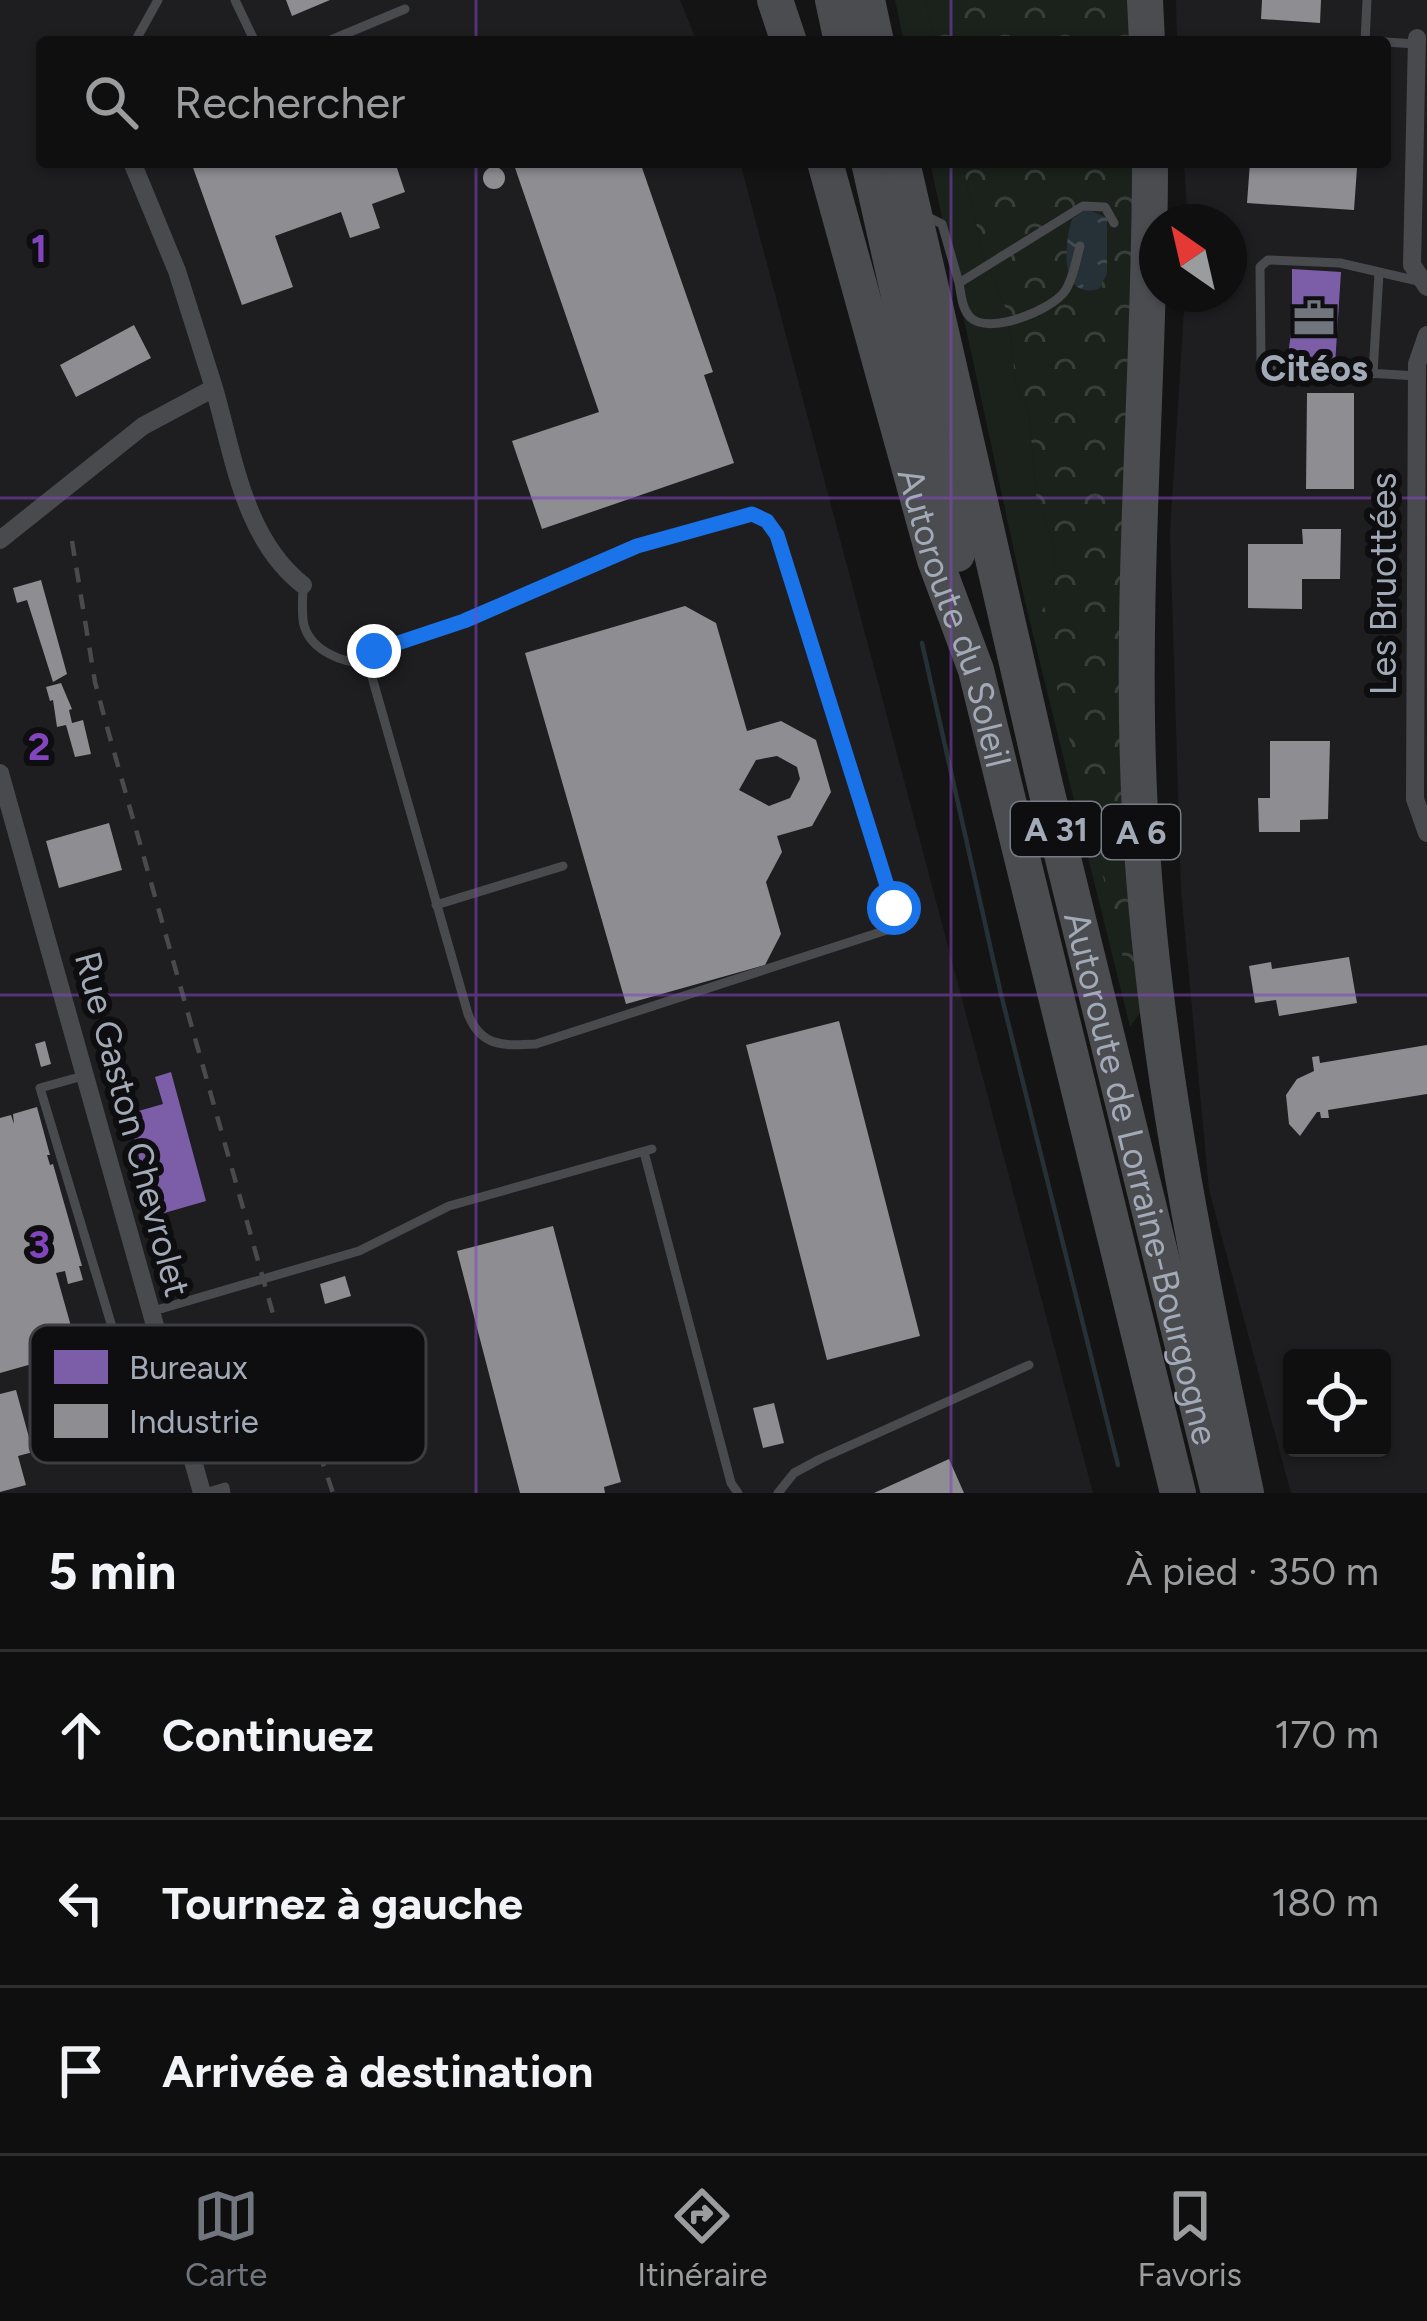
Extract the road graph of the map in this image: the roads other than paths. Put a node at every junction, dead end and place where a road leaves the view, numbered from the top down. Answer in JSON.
{"nodes":[{"id":1,"x":158,"y":0,"type":"edge"},
{"id":2,"x":236,"y":0,"type":"edge"},
{"id":3,"x":775,"y":0,"type":"edge"},
{"id":4,"x":833,"y":0,"type":"edge"},
{"id":5,"x":867,"y":0,"type":"edge"},
{"id":6,"x":1145,"y":0,"type":"edge"},
{"id":7,"x":1367,"y":0,"type":"edge"},
{"id":8,"x":405,"y":10,"type":"dead end"},
{"id":9,"x":138,"y":36,"type":"dead end"},
{"id":10,"x":252,"y":36,"type":"edge"},
{"id":11,"x":341,"y":36,"type":"edge"},
{"id":12,"x":787,"y":36,"type":"edge"},
{"id":13,"x":841,"y":36,"type":"edge"},
{"id":14,"x":875,"y":36,"type":"edge"},
{"id":15,"x":1148,"y":36,"type":"edge"},
{"id":16,"x":1365,"y":36,"type":"edge"},
{"id":17,"x":1416,"y":41,"type":"joint"},
{"id":18,"x":1391,"y":42,"type":"edge"},
{"id":19,"x":134,"y":168,"type":"edge"},
{"id":20,"x":827,"y":168,"type":"edge"},
{"id":21,"x":869,"y":168,"type":"edge"},
{"id":22,"x":903,"y":168,"type":"edge"},
{"id":23,"x":1150,"y":168,"type":"edge"},
{"id":24,"x":912,"y":208,"type":"junction"},
{"id":25,"x":1114,"y":223,"type":"dead end"},
{"id":26,"x":1080,"y":246,"type":"dead end"},
{"id":27,"x":1379,"y":273,"type":"junction"},
{"id":28,"x":959,"y":283,"type":"junction"},
{"id":29,"x":1425,"y":284,"type":"edge"},
{"id":30,"x":1427,"y":334,"type":"edge"},
{"id":31,"x":1373,"y":374,"type":"junction"},
{"id":32,"x":1417,"y":376,"type":"junction"},
{"id":33,"x":214,"y":388,"type":"junction"},
{"id":34,"x":0,"y":540,"type":"edge"},
{"id":35,"x":303,"y":585,"type":"joint"},
{"id":36,"x":368,"y":663,"type":"junction"},
{"id":37,"x":976,"y":670,"type":"junction"},
{"id":38,"x":0,"y":773,"type":"edge"},
{"id":39,"x":1427,"y":833,"type":"edge"},
{"id":40,"x":562,"y":866,"type":"dead end"},
{"id":41,"x":436,"y":904,"type":"junction"},
{"id":42,"x":86,"y":1075,"type":"junction"},
{"id":43,"x":150,"y":1312,"type":"junction"},
{"id":44,"x":112,"y":1325,"type":"edge"},
{"id":45,"x":154,"y":1325,"type":"edge"},
{"id":46,"x":1029,"y":1365,"type":"dead end"},
{"id":47,"x":193,"y":1463,"type":"edge"},
{"id":48,"x":203,"y":1493,"type":"edge"},
{"id":49,"x":226,"y":1493,"type":"edge"},
{"id":50,"x":738,"y":1493,"type":"edge"},
{"id":51,"x":778,"y":1493,"type":"edge"},
{"id":52,"x":1178,"y":1493,"type":"edge"},
{"id":53,"x":1219,"y":1493,"type":"edge"},
{"id":54,"x":1246,"y":1493,"type":"edge"}],
"edges":[{"from":1,"to":9,"type":"lane"},
{"from":2,"to":10,"type":"lane"},
{"from":3,"to":12,"type":"highway"},
{"from":4,"to":13,"type":"highway"},
{"from":5,"to":14,"type":"highway"},
{"from":6,"to":15,"type":"highway"},
{"from":7,"to":16,"type":"lane"},
{"from":8,"to":11,"type":"lane"},
{"from":17,"to":18,"type":"lane"},
{"from":17,"to":29,"type":"street"},
{"from":19,"to":33,"type":"street"},
{"from":20,"to":37,"type":"highway","name":"Autoroute du Soleil"},
{"from":21,"to":37,"type":"highway"},
{"from":22,"to":24,"type":"highway","name":"Autoroute de Lorraine-Bourgogne","number":"A 31"},
{"from":23,"to":54,"type":"highway","number":"A 6"},
{"from":24,"to":28,"type":"lane"},
{"from":24,"to":53,"type":"highway","name":"Autoroute de Lorraine-Bourgogne","number":"A 31"},
{"from":25,"to":28,"type":"lane"},
{"from":26,"to":28,"type":"lane"},
{"from":27,"to":29,"type":"lane"},
{"from":27,"to":31,"type":"lane"},
{"from":27,"to":31,"type":"lane"},
{"from":30,"to":32,"type":"street","name":"Les Bruottées"},
{"from":31,"to":32,"type":"lane"},
{"from":32,"to":39,"type":"street","name":"Les Bruottées"},
{"from":33,"to":34,"type":"street"},
{"from":33,"to":35,"type":"street"},
{"from":35,"to":36,"type":"lane"},
{"from":36,"to":41,"type":"lane"},
{"from":36,"to":41,"type":"lane"},
{"from":37,"to":52,"type":"highway","name":"Autoroute du Soleil"},
{"from":38,"to":42,"type":"street","name":"Rue Gaston Chevrolet"},
{"from":40,"to":41,"type":"lane"},
{"from":42,"to":43,"type":"street","name":"Rue Gaston Chevrolet"},
{"from":42,"to":44,"type":"lane"},
{"from":43,"to":45,"type":"street","name":"Rue Gaston Chevrolet"},
{"from":43,"to":50,"type":"lane"},
{"from":46,"to":51,"type":"lane"},
{"from":47,"to":48,"type":"street","name":"Rue Gaston Chevrolet"},
{"from":48,"to":49,"type":"lane"}]}
